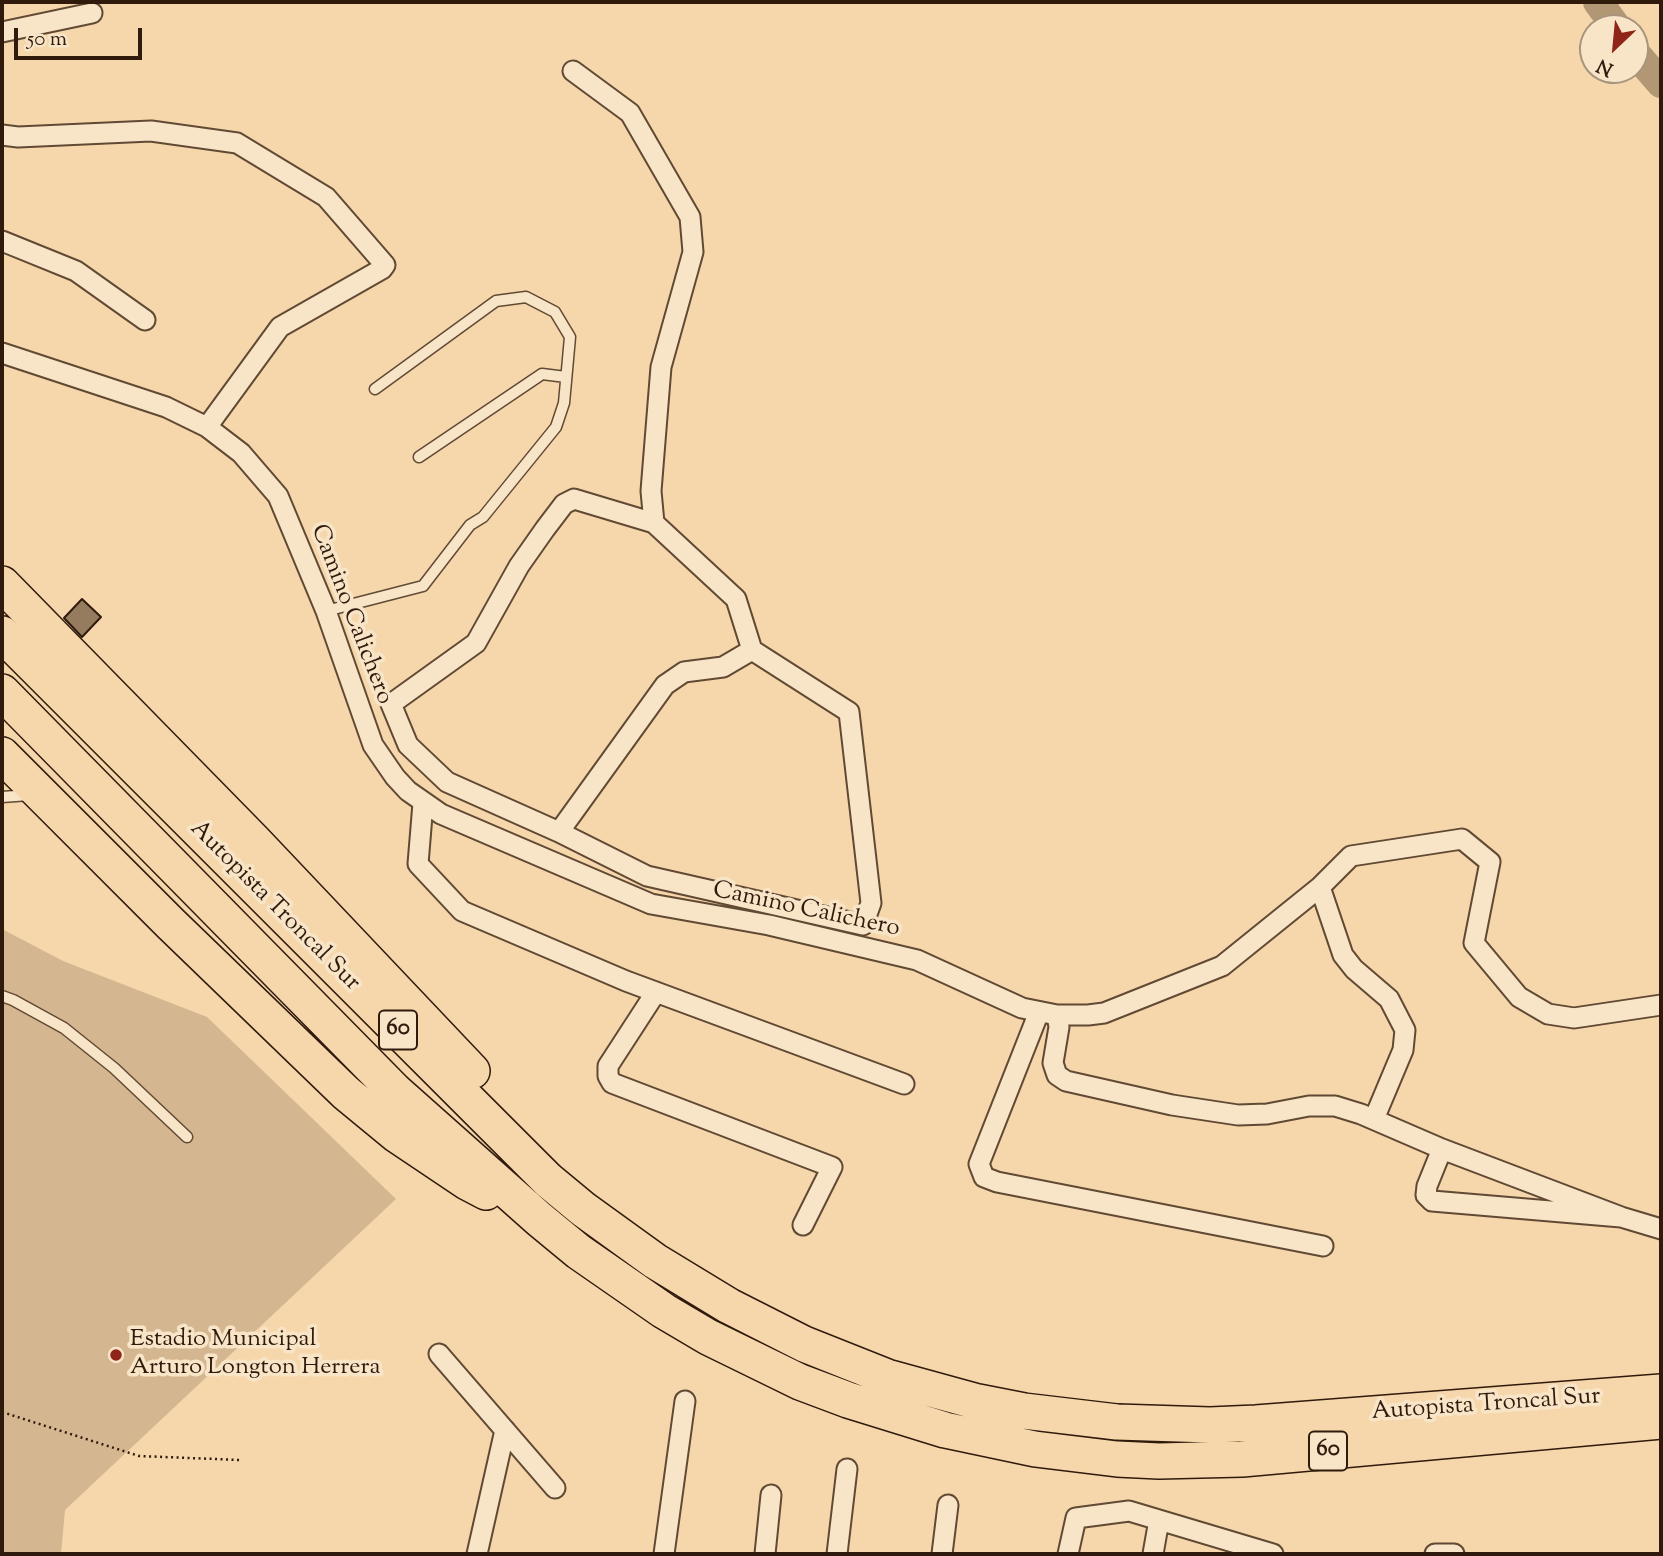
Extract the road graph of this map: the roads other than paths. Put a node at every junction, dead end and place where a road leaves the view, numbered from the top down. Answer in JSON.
{"nodes":[{"id":1,"x":92,"y":13,"type":"dead end"},
{"id":2,"x":2,"y":32,"type":"edge"},
{"id":3,"x":573,"y":71,"type":"dead end"},
{"id":4,"x":2,"y":135,"type":"edge"},
{"id":5,"x":2,"y":241,"type":"edge"},
{"id":6,"x":145,"y":320,"type":"dead end"},
{"id":7,"x":2,"y":353,"type":"edge"},
{"id":8,"x":566,"y":377,"type":"junction"},
{"id":9,"x":375,"y":389,"type":"dead end"},
{"id":10,"x":207,"y":427,"type":"junction"},
{"id":11,"x":419,"y":457,"type":"dead end"},
{"id":12,"x":654,"y":523,"type":"junction"},
{"id":13,"x":2,"y":584,"type":"edge"},
{"id":14,"x":326,"y":611,"type":"junction"},
{"id":15,"x":2,"y":634,"type":"edge"},
{"id":16,"x":752,"y":650,"type":"junction"},
{"id":17,"x":2,"y":692,"type":"edge"},
{"id":18,"x":391,"y":704,"type":"junction"},
{"id":19,"x":363,"y":716,"type":"junction"},
{"id":20,"x":2,"y":755,"type":"edge"},
{"id":21,"x":40,"y":794,"type":"junction"},
{"id":22,"x":2,"y":797,"type":"edge"},
{"id":23,"x":423,"y":803,"type":"junction"},
{"id":24,"x":559,"y":832,"type":"junction"},
{"id":25,"x":1320,"y":887,"type":"junction"},
{"id":26,"x":656,"y":992,"type":"junction"},
{"id":27,"x":2,"y":996,"type":"edge"},
{"id":28,"x":1661,"y":1005,"type":"edge"},
{"id":29,"x":1048,"y":1014,"type":"junction"},
{"id":30,"x":904,"y":1084,"type":"dead end"},
{"id":31,"x":1374,"y":1119,"type":"junction"},
{"id":32,"x":187,"y":1137,"type":"dead end"},
{"id":33,"x":1443,"y":1149,"type":"junction"},
{"id":34,"x":1621,"y":1217,"type":"junction"},
{"id":35,"x":540,"y":1219,"type":"junction"},
{"id":36,"x":803,"y":1226,"type":"dead end"},
{"id":37,"x":1661,"y":1229,"type":"edge"},
{"id":38,"x":1323,"y":1246,"type":"dead end"},
{"id":39,"x":439,"y":1354,"type":"dead end"},
{"id":40,"x":842,"y":1361,"type":"junction"},
{"id":41,"x":1661,"y":1392,"type":"edge"},
{"id":42,"x":685,"y":1401,"type":"dead end"},
{"id":43,"x":1661,"y":1421,"type":"edge"},
{"id":44,"x":505,"y":1430,"type":"junction"},
{"id":45,"x":847,"y":1469,"type":"dead end"},
{"id":46,"x":555,"y":1488,"type":"dead end"},
{"id":47,"x":771,"y":1495,"type":"dead end"},
{"id":48,"x":948,"y":1505,"type":"dead end"},
{"id":49,"x":1159,"y":1520,"type":"junction"},
{"id":50,"x":477,"y":1554,"type":"edge"},
{"id":51,"x":664,"y":1554,"type":"edge"},
{"id":52,"x":765,"y":1554,"type":"edge"},
{"id":53,"x":837,"y":1554,"type":"edge"},
{"id":54,"x":942,"y":1554,"type":"edge"},
{"id":55,"x":1068,"y":1554,"type":"edge"},
{"id":56,"x":1153,"y":1554,"type":"edge"},
{"id":57,"x":1273,"y":1554,"type":"edge"},
{"id":58,"x":1435,"y":1554,"type":"edge"},
{"id":59,"x":1454,"y":1554,"type":"edge"}],
"edges":[{"from":1,"to":2,"type":"street"},
{"from":3,"to":12,"type":"street"},
{"from":4,"to":10,"type":"street"},
{"from":5,"to":6,"type":"street"},
{"from":7,"to":10,"type":"street","name":"Camino Calichero"},
{"from":8,"to":9,"type":"lane"},
{"from":8,"to":11,"type":"lane"},
{"from":8,"to":14,"type":"lane"},
{"from":10,"to":14,"type":"street","name":"Camino Calichero"},
{"from":12,"to":16,"type":"street"},
{"from":12,"to":18,"type":"street"},
{"from":13,"to":40,"type":"highway"},
{"from":14,"to":19,"type":"street","name":"Camino Calichero"},
{"from":15,"to":40,"type":"highway","name":"Autopista Troncal Sur","number":"60"},
{"from":16,"to":24,"type":"street"},
{"from":16,"to":24,"type":"street"},
{"from":17,"to":35,"type":"highway","name":"Autopista Troncal Sur","number":"60"},
{"from":18,"to":19,"type":"street"},
{"from":18,"to":24,"type":"street"},
{"from":19,"to":23,"type":"street","name":"Camino Calichero"},
{"from":20,"to":21,"type":"highway"},
{"from":21,"to":22,"type":"lane"},
{"from":21,"to":35,"type":"highway"},
{"from":23,"to":26,"type":"street"},
{"from":23,"to":29,"type":"street","name":"Camino Calichero"},
{"from":25,"to":28,"type":"street","name":"Camino Calichero"},
{"from":25,"to":29,"type":"street","name":"Camino Calichero"},
{"from":25,"to":31,"type":"street"},
{"from":26,"to":30,"type":"street"},
{"from":26,"to":36,"type":"street"},
{"from":27,"to":32,"type":"lane"},
{"from":29,"to":31,"type":"street"},
{"from":29,"to":38,"type":"street"},
{"from":31,"to":33,"type":"street"},
{"from":33,"to":34,"type":"street"},
{"from":33,"to":34,"type":"street"},
{"from":34,"to":37,"type":"street"},
{"from":35,"to":43,"type":"highway","name":"Autopista Troncal Sur","number":"60"},
{"from":39,"to":44,"type":"street"},
{"from":40,"to":41,"type":"highway","name":"Autopista Troncal Sur","number":"60"},
{"from":42,"to":51,"type":"street"},
{"from":44,"to":46,"type":"street"},
{"from":44,"to":50,"type":"street"},
{"from":45,"to":53,"type":"street"},
{"from":47,"to":52,"type":"street"},
{"from":48,"to":54,"type":"street"},
{"from":49,"to":55,"type":"street"},
{"from":49,"to":56,"type":"street"},
{"from":49,"to":57,"type":"street"},
{"from":58,"to":59,"type":"street"}]}
